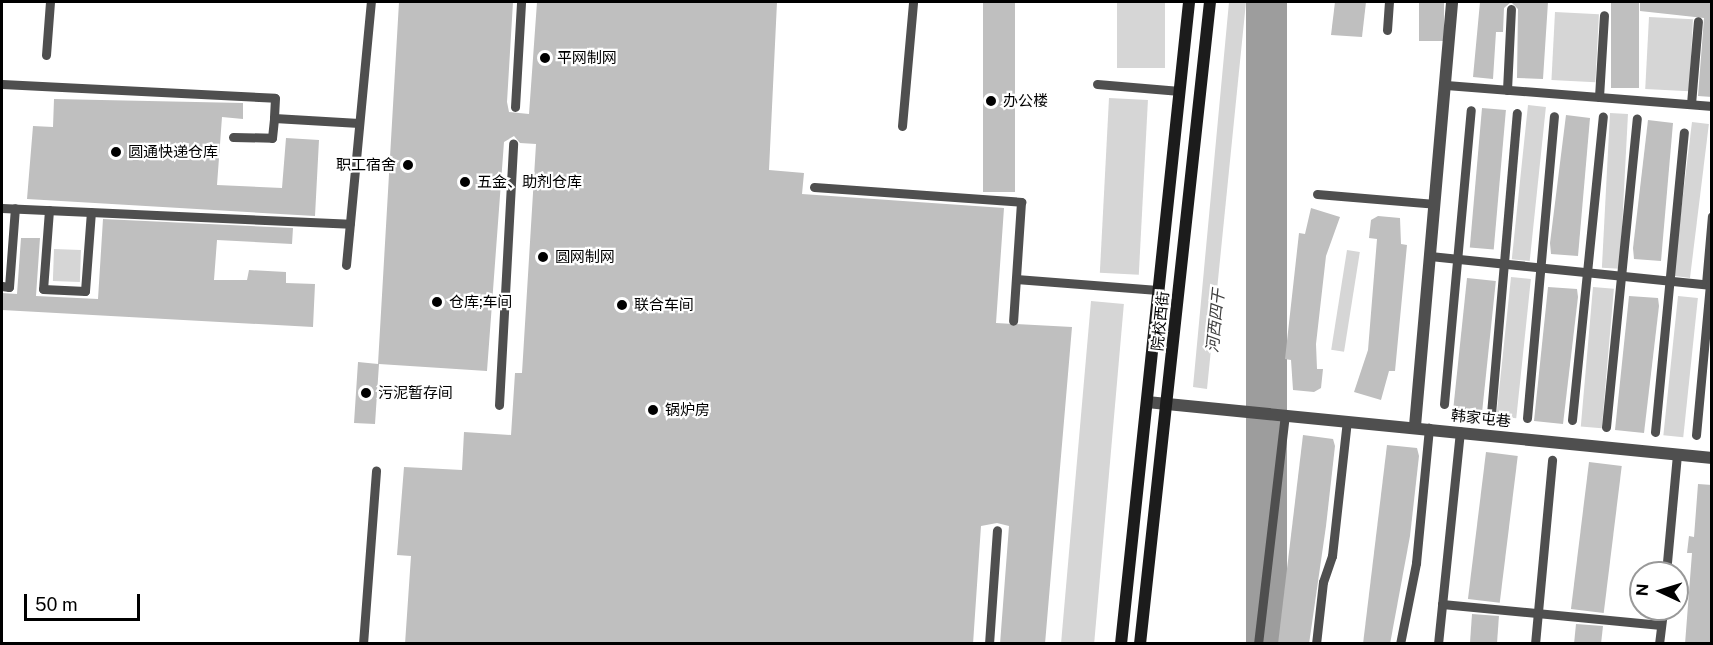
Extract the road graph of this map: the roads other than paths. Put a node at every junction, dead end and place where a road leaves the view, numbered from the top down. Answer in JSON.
{"nodes":[{"id":1,"x":50,"y":2,"type":"edge"},
{"id":2,"x":371,"y":2,"type":"edge"},
{"id":3,"x":521,"y":2,"type":"edge"},
{"id":4,"x":913,"y":2,"type":"edge"},
{"id":5,"x":1189,"y":2,"type":"edge"},
{"id":6,"x":1210,"y":2,"type":"edge"},
{"id":7,"x":1389,"y":2,"type":"edge"},
{"id":8,"x":1452,"y":2,"type":"edge"},
{"id":9,"x":1511,"y":9,"type":"dead end"},
{"id":10,"x":1604,"y":15,"type":"dead end"},
{"id":11,"x":1698,"y":21,"type":"dead end"},
{"id":12,"x":1387,"y":30,"type":"dead end"},
{"id":13,"x":46,"y":55,"type":"dead end"},
{"id":14,"x":2,"y":84,"type":"edge"},
{"id":15,"x":1096,"y":84,"type":"dead end"},
{"id":16,"x":1446,"y":85,"type":"junction"},
{"id":17,"x":1507,"y":90,"type":"junction"},
{"id":18,"x":1180,"y":91,"type":"junction"},
{"id":19,"x":1599,"y":97,"type":"junction"},
{"id":20,"x":1691,"y":104,"type":"junction"},
{"id":21,"x":1712,"y":106,"type":"edge"},
{"id":22,"x":515,"y":107,"type":"dead end"},
{"id":23,"x":1471,"y":110,"type":"dead end"},
{"id":24,"x":1517,"y":113,"type":"dead end"},
{"id":25,"x":1554,"y":116,"type":"dead end"},
{"id":26,"x":1603,"y":117,"type":"dead end"},
{"id":27,"x":274,"y":118,"type":"junction"},
{"id":28,"x":1637,"y":119,"type":"dead end"},
{"id":29,"x":359,"y":123,"type":"junction"},
{"id":30,"x":902,"y":126,"type":"dead end"},
{"id":31,"x":1684,"y":132,"type":"dead end"},
{"id":32,"x":233,"y":137,"type":"dead end"},
{"id":33,"x":513,"y":143,"type":"dead end"},
{"id":34,"x":814,"y":187,"type":"dead end"},
{"id":35,"x":1317,"y":194,"type":"dead end"},
{"id":36,"x":1435,"y":204,"type":"junction"},
{"id":37,"x":2,"y":208,"type":"edge"},
{"id":38,"x":15,"y":208,"type":"junction"},
{"id":39,"x":49,"y":210,"type":"junction"},
{"id":40,"x":91,"y":212,"type":"junction"},
{"id":41,"x":1712,"y":216,"type":"edge"},
{"id":42,"x":350,"y":224,"type":"junction"},
{"id":43,"x":1430,"y":256,"type":"junction"},
{"id":44,"x":1457,"y":259,"type":"junction"},
{"id":45,"x":1504,"y":264,"type":"junction"},
{"id":46,"x":346,"y":265,"type":"dead end"},
{"id":47,"x":1540,"y":267,"type":"junction"},
{"id":48,"x":1587,"y":272,"type":"junction"},
{"id":49,"x":1621,"y":276,"type":"junction"},
{"id":50,"x":1016,"y":279,"type":"junction"},
{"id":51,"x":1671,"y":280,"type":"junction"},
{"id":52,"x":1709,"y":284,"type":"edge"},
{"id":53,"x":2,"y":286,"type":"edge"},
{"id":54,"x":1158,"y":290,"type":"junction"},
{"id":55,"x":1012,"y":321,"type":"dead end"},
{"id":56,"x":1146,"y":402,"type":"junction"},
{"id":57,"x":1444,"y":404,"type":"dead end"},
{"id":58,"x":499,"y":405,"type":"dead end"},
{"id":59,"x":1166,"y":405,"type":"junction"},
{"id":60,"x":1491,"y":414,"type":"dead end"},
{"id":61,"x":1285,"y":416,"type":"junction"},
{"id":62,"x":1527,"y":418,"type":"dead end"},
{"id":63,"x":1572,"y":420,"type":"dead end"},
{"id":64,"x":1347,"y":421,"type":"junction"},
{"id":65,"x":1415,"y":426,"type":"junction"},
{"id":66,"x":1606,"y":427,"type":"dead end"},
{"id":67,"x":1429,"y":428,"type":"junction"},
{"id":68,"x":1460,"y":431,"type":"junction"},
{"id":69,"x":1655,"y":432,"type":"dead end"},
{"id":70,"x":1696,"y":435,"type":"dead end"},
{"id":71,"x":1677,"y":454,"type":"junction"},
{"id":72,"x":1712,"y":458,"type":"edge"},
{"id":73,"x":1552,"y":460,"type":"dead end"},
{"id":74,"x":375,"y":470,"type":"dead end"},
{"id":75,"x":997,"y":530,"type":"dead end"},
{"id":76,"x":1667,"y":561,"type":"edge"},
{"id":77,"x":1442,"y":604,"type":"junction"},
{"id":78,"x":1538,"y":613,"type":"junction"},
{"id":79,"x":1662,"y":621,"type":"edge"},
{"id":80,"x":1661,"y":625,"type":"junction"},
{"id":81,"x":363,"y":644,"type":"edge"},
{"id":82,"x":989,"y":644,"type":"edge"},
{"id":83,"x":1121,"y":644,"type":"edge"},
{"id":84,"x":1140,"y":644,"type":"edge"},
{"id":85,"x":1258,"y":644,"type":"edge"},
{"id":86,"x":1316,"y":644,"type":"edge"},
{"id":87,"x":1400,"y":644,"type":"edge"},
{"id":88,"x":1438,"y":644,"type":"edge"},
{"id":89,"x":1535,"y":644,"type":"edge"},
{"id":90,"x":1659,"y":644,"type":"edge"}],
"edges":[{"from":1,"to":13,"type":"lane"},
{"from":2,"to":29,"type":"lane"},
{"from":3,"to":22,"type":"lane"},
{"from":4,"to":30,"type":"lane"},
{"from":5,"to":18,"type":"main road","name":"院校西街"},
{"from":6,"to":59,"type":"main road","name":"院校西街"},
{"from":7,"to":12,"type":"lane"},
{"from":8,"to":16,"type":"street"},
{"from":9,"to":17,"type":"lane"},
{"from":10,"to":19,"type":"lane"},
{"from":11,"to":20,"type":"lane"},
{"from":14,"to":27,"type":"lane"},
{"from":15,"to":18,"type":"lane"},
{"from":16,"to":17,"type":"lane"},
{"from":16,"to":36,"type":"street"},
{"from":17,"to":19,"type":"lane"},
{"from":18,"to":54,"type":"main road","name":"院校西街"},
{"from":19,"to":20,"type":"lane"},
{"from":20,"to":21,"type":"lane"},
{"from":23,"to":44,"type":"lane"},
{"from":24,"to":45,"type":"lane"},
{"from":25,"to":47,"type":"lane"},
{"from":26,"to":48,"type":"lane"},
{"from":27,"to":29,"type":"lane"},
{"from":27,"to":32,"type":"lane"},
{"from":28,"to":49,"type":"lane"},
{"from":29,"to":42,"type":"lane"},
{"from":31,"to":51,"type":"lane"},
{"from":33,"to":58,"type":"lane"},
{"from":34,"to":50,"type":"lane"},
{"from":35,"to":36,"type":"lane"},
{"from":36,"to":43,"type":"street"},
{"from":37,"to":38,"type":"lane"},
{"from":38,"to":39,"type":"lane"},
{"from":38,"to":53,"type":"lane"},
{"from":39,"to":40,"type":"lane"},
{"from":39,"to":40,"type":"lane"},
{"from":40,"to":42,"type":"lane"},
{"from":41,"to":52,"type":"lane"},
{"from":42,"to":46,"type":"lane"},
{"from":43,"to":44,"type":"lane"},
{"from":43,"to":65,"type":"street"},
{"from":44,"to":45,"type":"lane"},
{"from":44,"to":57,"type":"lane"},
{"from":45,"to":47,"type":"lane"},
{"from":45,"to":60,"type":"lane"},
{"from":47,"to":48,"type":"lane"},
{"from":47,"to":62,"type":"lane"},
{"from":48,"to":49,"type":"lane"},
{"from":48,"to":63,"type":"lane"},
{"from":49,"to":51,"type":"lane"},
{"from":49,"to":66,"type":"lane"},
{"from":50,"to":54,"type":"lane"},
{"from":50,"to":55,"type":"lane"},
{"from":51,"to":52,"type":"lane"},
{"from":51,"to":69,"type":"lane"},
{"from":52,"to":70,"type":"lane"},
{"from":54,"to":56,"type":"main road","name":"院校西街"},
{"from":56,"to":59,"type":"street"},
{"from":56,"to":83,"type":"main road","name":"院校西街"},
{"from":59,"to":61,"type":"street","name":"韩家屯巷"},
{"from":59,"to":84,"type":"main road","name":"院校西街"},
{"from":61,"to":64,"type":"street","name":"韩家屯巷"},
{"from":61,"to":85,"type":"lane"},
{"from":64,"to":65,"type":"street","name":"韩家屯巷"},
{"from":64,"to":86,"type":"lane"},
{"from":65,"to":67,"type":"street","name":"韩家屯巷"},
{"from":67,"to":68,"type":"street","name":"韩家屯巷"},
{"from":67,"to":87,"type":"lane"},
{"from":68,"to":71,"type":"street","name":"韩家屯巷"},
{"from":68,"to":77,"type":"lane"},
{"from":71,"to":72,"type":"street","name":"韩家屯巷"},
{"from":71,"to":76,"type":"lane"},
{"from":73,"to":78,"type":"lane"},
{"from":74,"to":81,"type":"lane"},
{"from":75,"to":82,"type":"lane"},
{"from":77,"to":78,"type":"lane"},
{"from":77,"to":88,"type":"lane"},
{"from":78,"to":80,"type":"lane"},
{"from":78,"to":89,"type":"lane"},
{"from":79,"to":80,"type":"lane"},
{"from":80,"to":90,"type":"lane"}]}
